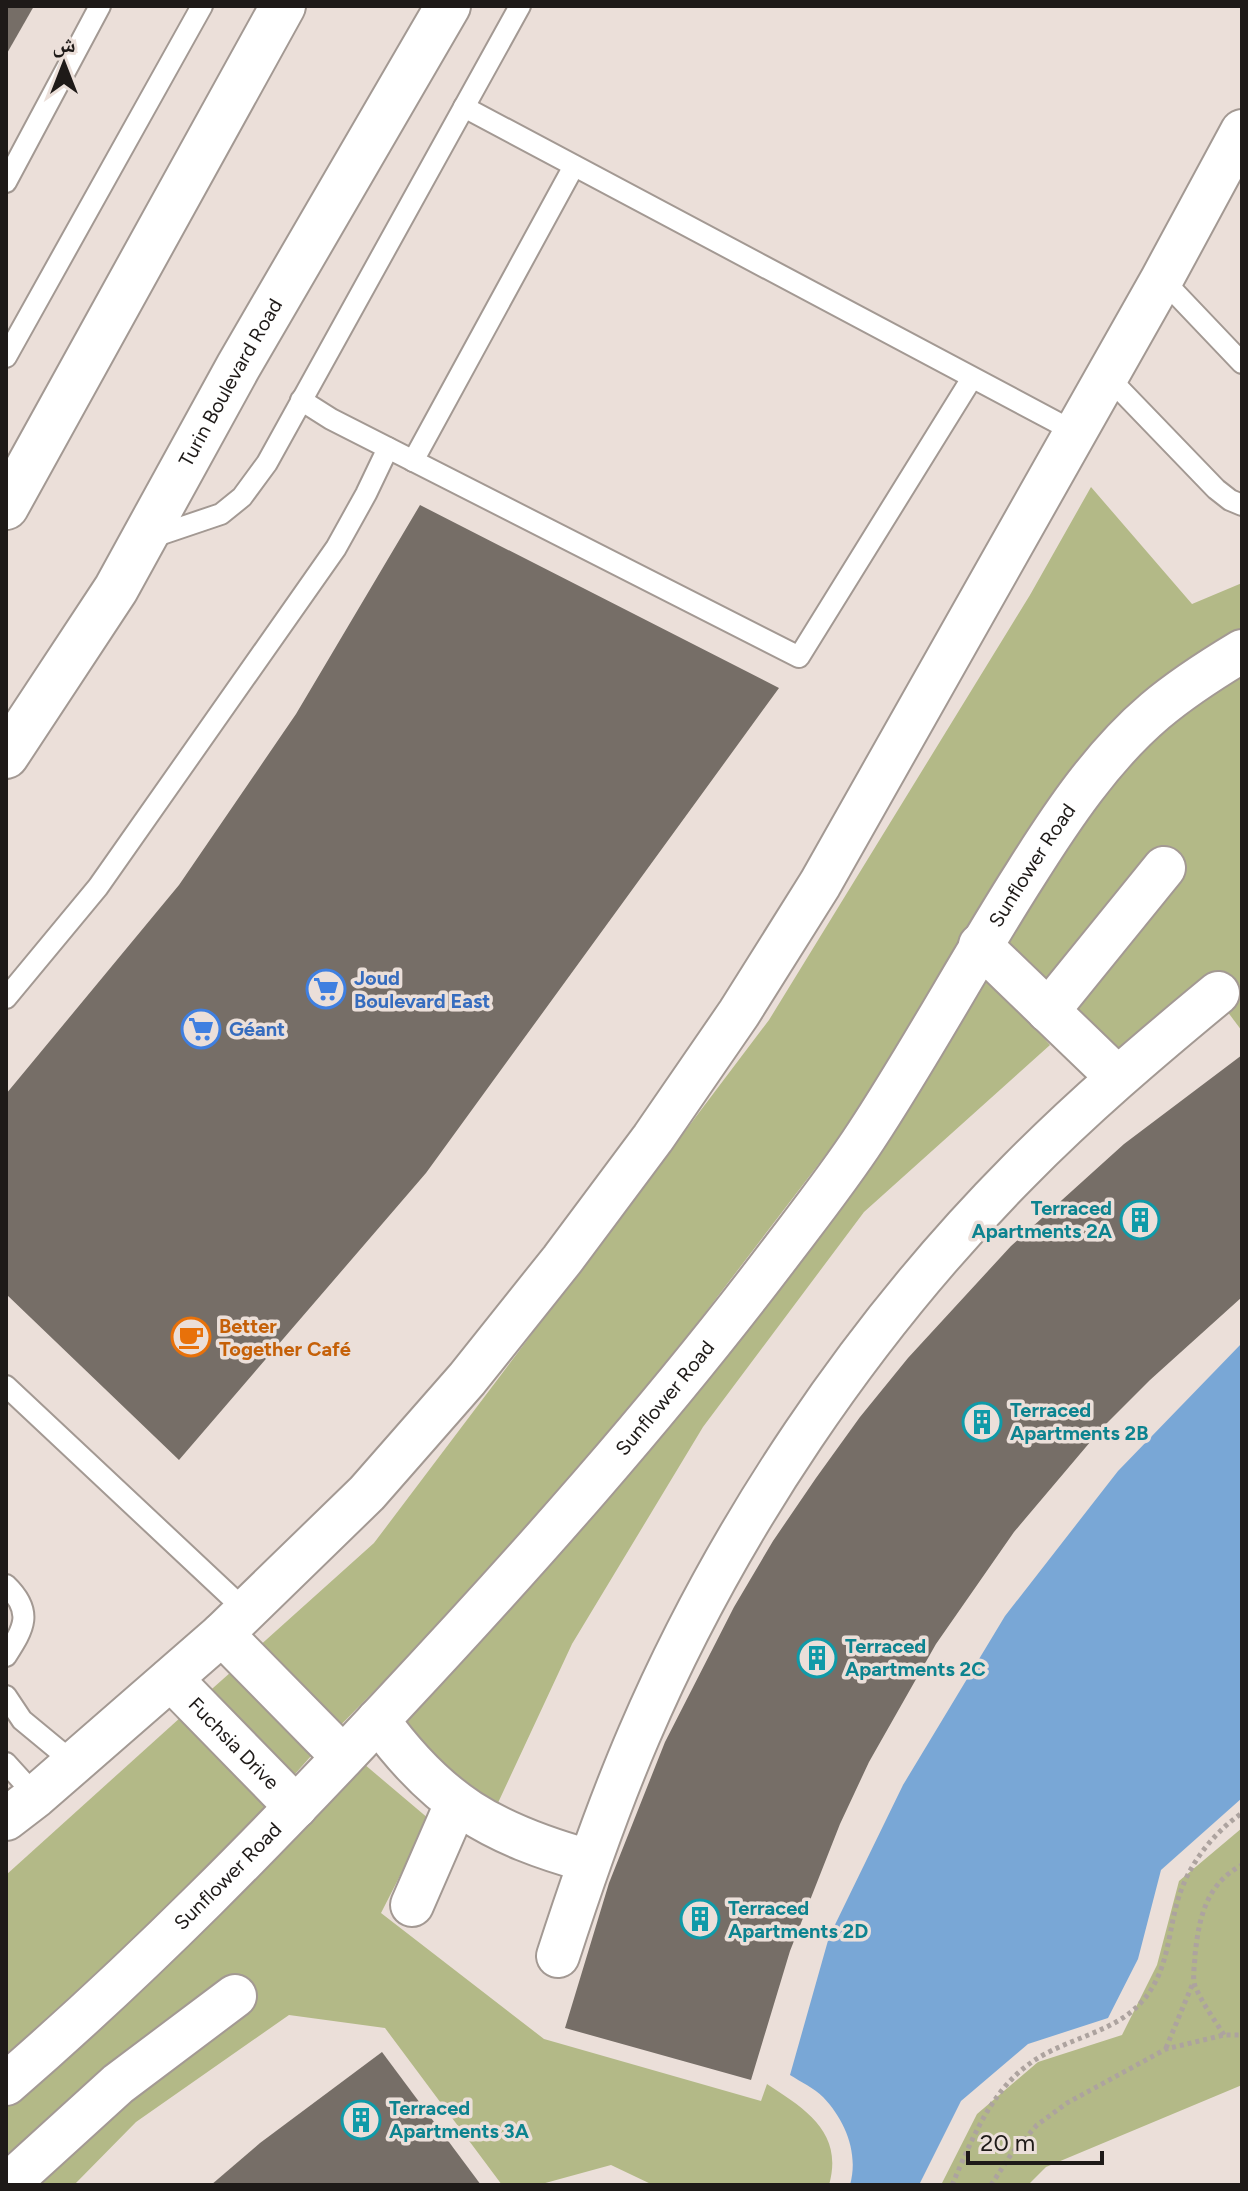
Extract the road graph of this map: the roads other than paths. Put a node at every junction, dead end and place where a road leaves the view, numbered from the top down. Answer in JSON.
{"nodes":[{"id":1,"x":100,"y":6,"type":"edge"},
{"id":2,"x":202,"y":6,"type":"edge"},
{"id":3,"x":283,"y":6,"type":"edge"},
{"id":4,"x":448,"y":6,"type":"edge"},
{"id":5,"x":520,"y":6,"type":"edge"},
{"id":6,"x":464,"y":107,"type":"junction"},
{"id":7,"x":1242,"y":131,"type":"edge"},
{"id":8,"x":574,"y":166,"type":"junction"},
{"id":9,"x":6,"y":182,"type":"edge"},
{"id":10,"x":1162,"y":279,"type":"junction"},
{"id":11,"x":10,"y":346,"type":"edge"},
{"id":12,"x":1242,"y":363,"type":"edge"},
{"id":13,"x":1107,"y":376,"type":"junction"},
{"id":14,"x":972,"y":378,"type":"junction"},
{"id":15,"x":301,"y":400,"type":"junction"},
{"id":16,"x":1075,"y":432,"type":"junction"},
{"id":17,"x":388,"y":448,"type":"junction"},
{"id":18,"x":413,"y":461,"type":"junction"},
{"id":19,"x":1242,"y":505,"type":"edge"},
{"id":20,"x":6,"y":507,"type":"edge"},
{"id":21,"x":142,"y":540,"type":"junction"},
{"id":22,"x":1242,"y":651,"type":"edge"},
{"id":23,"x":6,"y":756,"type":"edge"},
{"id":24,"x":1164,"y":868,"type":"dead end"},
{"id":25,"x":980,"y":945,"type":"junction"},
{"id":26,"x":1218,"y":993,"type":"dead end"},
{"id":27,"x":6,"y":998,"type":"edge"},
{"id":28,"x":1048,"y":1011,"type":"junction"},
{"id":29,"x":1117,"y":1077,"type":"junction"},
{"id":30,"x":6,"y":1386,"type":"edge"},
{"id":31,"x":6,"y":1585,"type":"edge"},
{"id":32,"x":234,"y":1623,"type":"junction"},
{"id":33,"x":6,"y":1656,"type":"edge"},
{"id":34,"x":171,"y":1679,"type":"junction"},
{"id":35,"x":6,"y":1696,"type":"edge"},
{"id":36,"x":378,"y":1720,"type":"junction"},
{"id":37,"x":343,"y":1757,"type":"junction"},
{"id":38,"x":6,"y":1763,"type":"edge"},
{"id":39,"x":74,"y":1763,"type":"junction"},
{"id":40,"x":456,"y":1804,"type":"junction"},
{"id":41,"x":296,"y":1807,"type":"junction"},
{"id":42,"x":21,"y":1808,"type":"edge"},
{"id":43,"x":589,"y":1861,"type":"junction"},
{"id":44,"x":412,"y":1905,"type":"dead end"},
{"id":45,"x":558,"y":1956,"type":"dead end"},
{"id":46,"x":235,"y":1996,"type":"dead end"},
{"id":47,"x":6,"y":2084,"type":"edge"},
{"id":48,"x":7,"y":2185,"type":"edge"}],
"edges":[{"from":1,"to":9,"type":"lane"},
{"from":2,"to":11,"type":"lane"},
{"from":3,"to":20,"type":"main road"},
{"from":4,"to":21,"type":"main road","name":"Turin Boulevard Road"},
{"from":5,"to":6,"type":"lane"},
{"from":6,"to":8,"type":"lane"},
{"from":6,"to":15,"type":"lane"},
{"from":7,"to":10,"type":"street"},
{"from":8,"to":14,"type":"lane"},
{"from":8,"to":18,"type":"lane"},
{"from":10,"to":12,"type":"lane"},
{"from":10,"to":13,"type":"street"},
{"from":13,"to":16,"type":"street"},
{"from":13,"to":19,"type":"lane"},
{"from":14,"to":16,"type":"lane"},
{"from":14,"to":18,"type":"lane"},
{"from":15,"to":17,"type":"lane"},
{"from":15,"to":21,"type":"lane"},
{"from":16,"to":32,"type":"street"},
{"from":17,"to":18,"type":"lane"},
{"from":17,"to":27,"type":"lane"},
{"from":21,"to":23,"type":"main road","name":"Turin Boulevard Road"},
{"from":22,"to":25,"type":"street","name":"Sunflower Road"},
{"from":24,"to":28,"type":"street"},
{"from":25,"to":28,"type":"street"},
{"from":25,"to":36,"type":"street","name":"Sunflower Road"},
{"from":26,"to":29,"type":"street"},
{"from":28,"to":29,"type":"street"},
{"from":29,"to":43,"type":"street"},
{"from":30,"to":32,"type":"lane"},
{"from":31,"to":33,"type":"lane"},
{"from":32,"to":34,"type":"street"},
{"from":32,"to":37,"type":"street"},
{"from":34,"to":39,"type":"street"},
{"from":34,"to":41,"type":"street","name":"Fuchsia Drive"},
{"from":35,"to":39,"type":"lane"},
{"from":36,"to":37,"type":"street","name":"Sunflower Road"},
{"from":36,"to":40,"type":"street"},
{"from":37,"to":41,"type":"street","name":"Sunflower Road"},
{"from":38,"to":42,"type":"lane"},
{"from":39,"to":42,"type":"street"},
{"from":40,"to":43,"type":"street"},
{"from":40,"to":44,"type":"street"},
{"from":41,"to":47,"type":"street","name":"Sunflower Road"},
{"from":43,"to":45,"type":"street"},
{"from":46,"to":48,"type":"street"}]}
